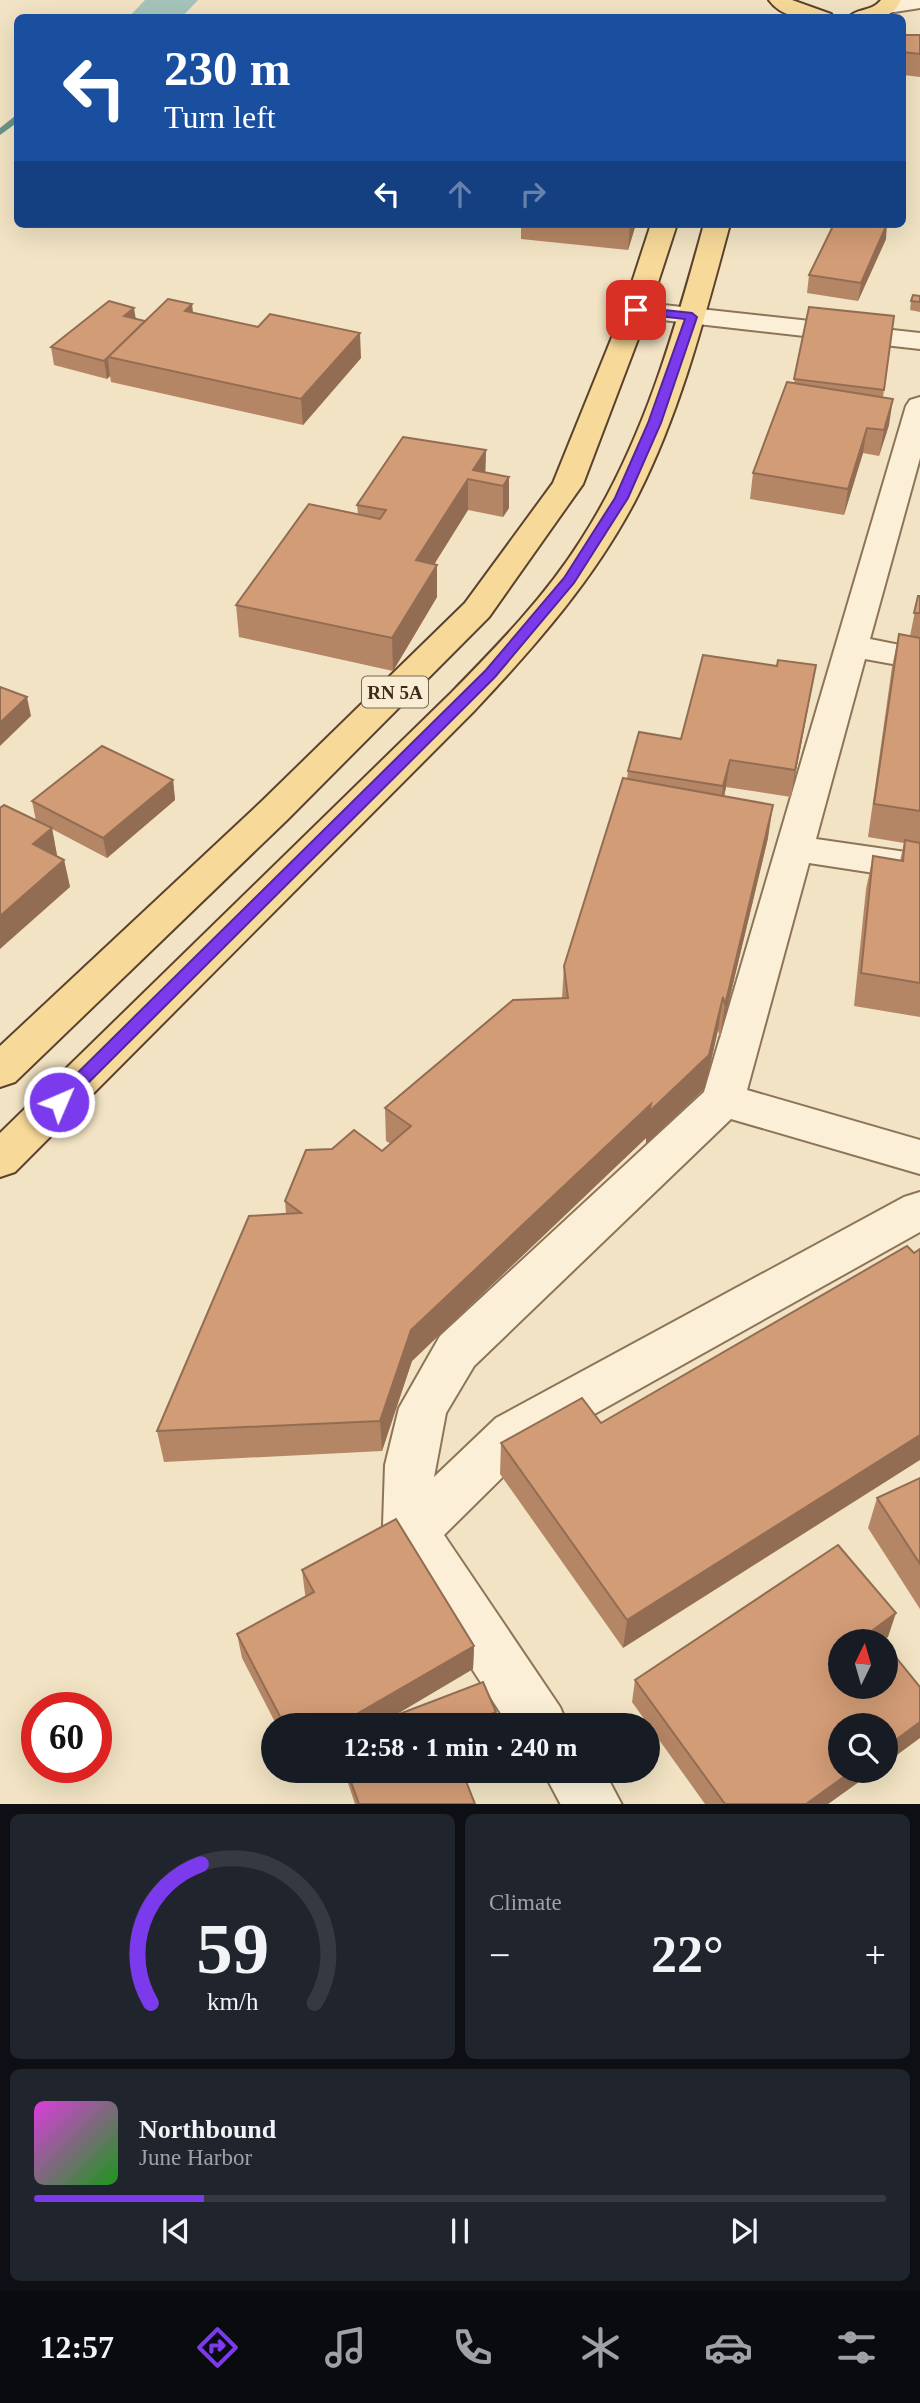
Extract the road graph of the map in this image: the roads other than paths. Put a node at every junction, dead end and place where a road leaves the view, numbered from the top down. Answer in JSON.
{"nodes":[{"id":1,"x":780,"y":1,"type":"edge"},
{"id":2,"x":920,"y":2,"type":"edge"},
{"id":3,"x":890,"y":4,"type":"edge"},
{"id":4,"x":761,"y":13,"type":"dead end"},
{"id":5,"x":806,"y":14,"type":"edge"},
{"id":6,"x":871,"y":14,"type":"edge"},
{"id":7,"x":663,"y":228,"type":"edge"},
{"id":8,"x":716,"y":228,"type":"edge"},
{"id":9,"x":636,"y":310,"type":"junction"},
{"id":10,"x":692,"y":317,"type":"junction"},
{"id":11,"x":920,"y":341,"type":"edge"},
{"id":12,"x":920,"y":406,"type":"edge"},
{"id":13,"x":908,"y":495,"type":"edge"},
{"id":14,"x":850,"y":646,"type":"junction"},
{"id":15,"x":920,"y":659,"type":"edge"},
{"id":16,"x":793,"y":848,"type":"junction"},
{"id":17,"x":920,"y":867,"type":"edge"},
{"id":18,"x":0,"y":1071,"type":"edge"},
{"id":19,"x":723,"y":1100,"type":"junction"},
{"id":20,"x":920,"y":1157,"type":"edge"},
{"id":21,"x":0,"y":1160,"type":"edge"},
{"id":22,"x":920,"y":1210,"type":"edge"},
{"id":23,"x":413,"y":1532,"type":"junction"},
{"id":24,"x":532,"y":1713,"type":"edge"},
{"id":25,"x":579,"y":1783,"type":"edge"},
{"id":26,"x":594,"y":1804,"type":"edge"}],
"edges":[{"from":1,"to":4,"type":"main road"},
{"from":1,"to":5,"type":"main road"},
{"from":2,"to":3,"type":"street"},
{"from":3,"to":6,"type":"main road"},
{"from":7,"to":9,"type":"main road","number":"RN 5A"},
{"from":8,"to":10,"type":"main road","number":"RN 5A"},
{"from":9,"to":10,"type":"street"},
{"from":9,"to":18,"type":"main road","number":"RN 5A"},
{"from":10,"to":11,"type":"street"},
{"from":10,"to":21,"type":"main road","number":"RN 5A"},
{"from":12,"to":13,"type":"street"},
{"from":13,"to":14,"type":"street"},
{"from":14,"to":15,"type":"street"},
{"from":14,"to":16,"type":"street"},
{"from":16,"to":17,"type":"street"},
{"from":16,"to":19,"type":"street"},
{"from":19,"to":20,"type":"street"},
{"from":19,"to":23,"type":"street"},
{"from":22,"to":23,"type":"street"},
{"from":23,"to":24,"type":"street"},
{"from":25,"to":26,"type":"street"}]}
